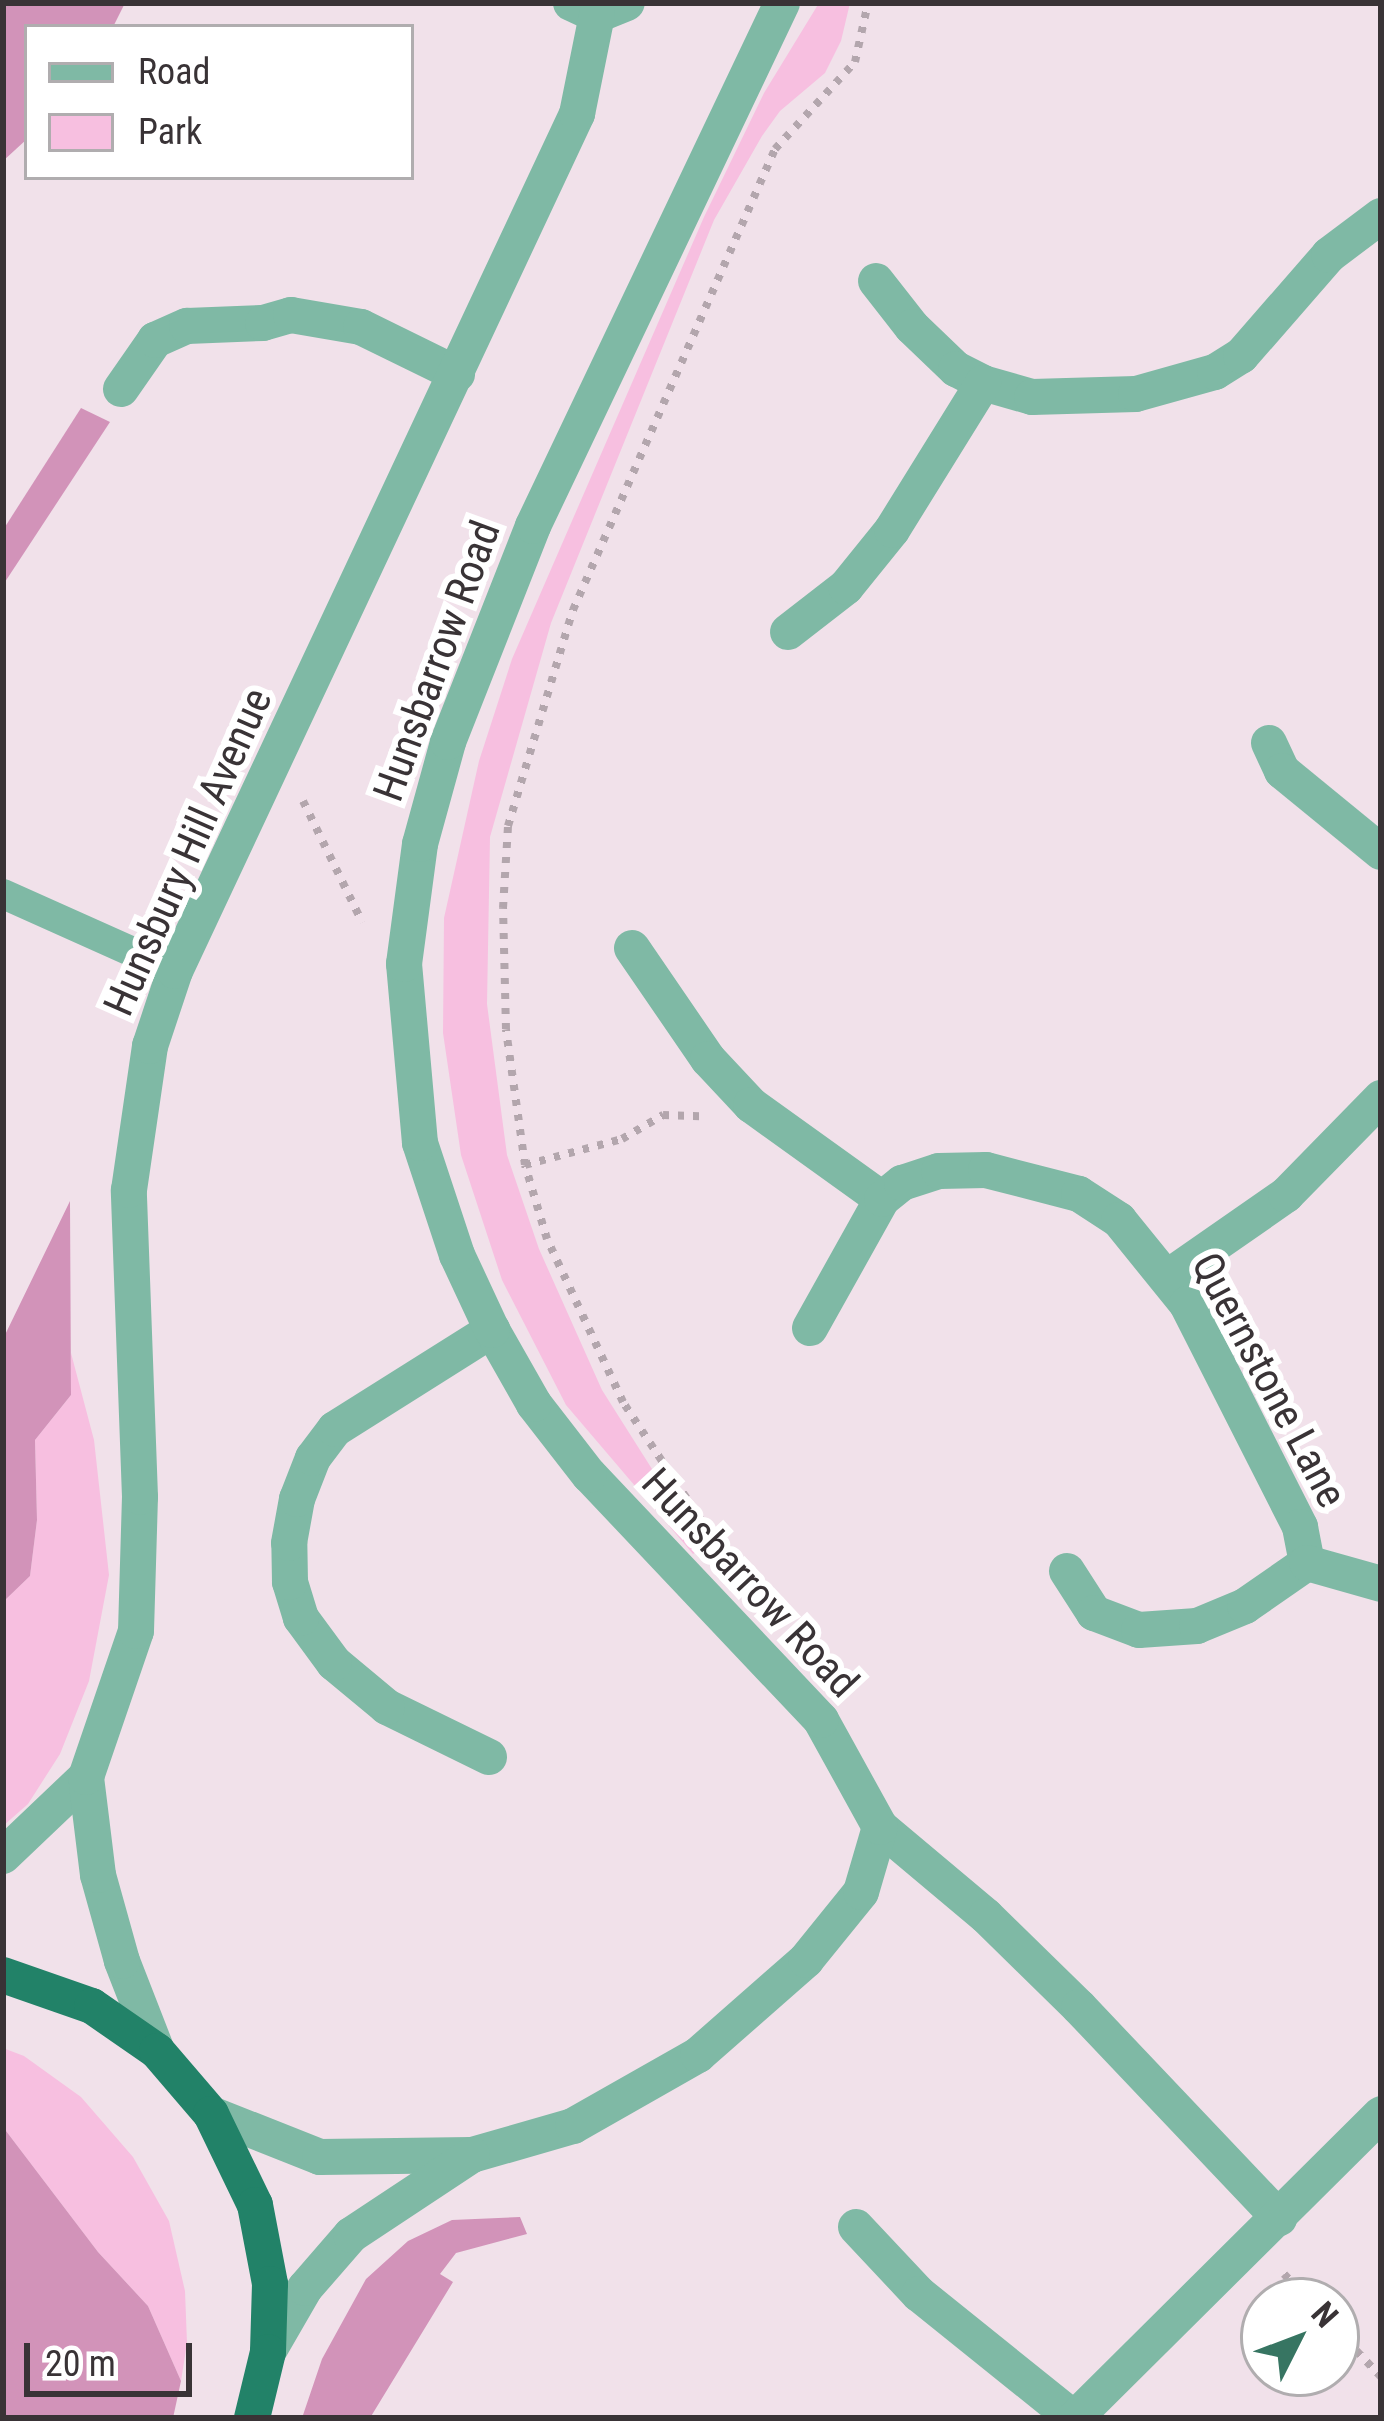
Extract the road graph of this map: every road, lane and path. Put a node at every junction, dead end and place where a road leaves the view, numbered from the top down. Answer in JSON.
{"nodes":[{"id":1,"x":782,"y":3,"type":"edge"},
{"id":2,"x":868,"y":3,"type":"edge"},
{"id":3,"x":599,"y":7,"type":"edge"},
{"id":4,"x":1381,"y":216,"type":"edge"},
{"id":5,"x":876,"y":281,"type":"dead end"},
{"id":6,"x":457,"y":374,"type":"junction"},
{"id":7,"x":983,"y":383,"type":"junction"},
{"id":8,"x":121,"y":389,"type":"dead end"},
{"id":9,"x":788,"y":632,"type":"dead end"},
{"id":10,"x":1269,"y":743,"type":"dead end"},
{"id":11,"x":280,"y":753,"type":"junction"},
{"id":12,"x":1381,"y":852,"type":"edge"},
{"id":13,"x":3,"y":894,"type":"edge"},
{"id":14,"x":368,"y":934,"type":"dead end"},
{"id":15,"x":632,"y":947,"type":"dead end"},
{"id":16,"x":175,"y":971,"type":"junction"},
{"id":17,"x":1381,"y":1098,"type":"edge"},
{"id":18,"x":770,"y":1118,"type":"junction"},
{"id":19,"x":525,"y":1165,"type":"junction"},
{"id":20,"x":882,"y":1199,"type":"junction"},
{"id":21,"x":1168,"y":1277,"type":"junction"},
{"id":22,"x":810,"y":1328,"type":"dead end"},
{"id":23,"x":492,"y":1330,"type":"junction"},
{"id":24,"x":716,"y":1544,"type":"dead end"},
{"id":25,"x":1307,"y":1563,"type":"junction"},
{"id":26,"x":1067,"y":1571,"type":"dead end"},
{"id":27,"x":1381,"y":1584,"type":"edge"},
{"id":28,"x":489,"y":1757,"type":"dead end"},
{"id":29,"x":86,"y":1777,"type":"junction"},
{"id":30,"x":880,"y":1827,"type":"junction"},
{"id":31,"x":3,"y":1856,"type":"edge"},
{"id":32,"x":3,"y":1975,"type":"edge"},
{"id":33,"x":157,"y":2051,"type":"junction"},
{"id":34,"x":211,"y":2114,"type":"junction"},
{"id":35,"x":1381,"y":2114,"type":"edge"},
{"id":36,"x":472,"y":2155,"type":"junction"},
{"id":37,"x":1280,"y":2218,"type":"junction"},
{"id":38,"x":856,"y":2228,"type":"dead end"},
{"id":39,"x":268,"y":2352,"type":"junction"},
{"id":40,"x":1360,"y":2355,"type":"edge"},
{"id":41,"x":1381,"y":2377,"type":"edge"},
{"id":42,"x":252,"y":2418,"type":"edge"},
{"id":43,"x":1074,"y":2418,"type":"edge"}],
"edges":[{"from":1,"to":23,"type":"street","name":"Hunsbarrow Road"},
{"from":2,"to":19,"type":"path"},
{"from":3,"to":6,"type":"street","name":"Hunsbury Hill Avenue"},
{"from":4,"to":7,"type":"street"},
{"from":5,"to":7,"type":"street"},
{"from":6,"to":8,"type":"street"},
{"from":6,"to":11,"type":"street","name":"Hunsbury Hill Avenue"},
{"from":7,"to":9,"type":"street"},
{"from":10,"to":12,"type":"street"},
{"from":11,"to":14,"type":"path"},
{"from":11,"to":16,"type":"street","name":"Hunsbury Hill Avenue"},
{"from":13,"to":16,"type":"lane"},
{"from":15,"to":18,"type":"street"},
{"from":16,"to":29,"type":"street","name":"Hunsbury Hill Avenue"},
{"from":17,"to":21,"type":"street"},
{"from":18,"to":19,"type":"path"},
{"from":18,"to":20,"type":"street"},
{"from":19,"to":24,"type":"path"},
{"from":20,"to":21,"type":"street","name":"Quernstone Lane"},
{"from":20,"to":22,"type":"street"},
{"from":21,"to":25,"type":"street","name":"Quernstone Lane"},
{"from":23,"to":28,"type":"street"},
{"from":23,"to":30,"type":"street","name":"Hunsbarrow Road"},
{"from":25,"to":26,"type":"street","name":"Quernstone Lane"},
{"from":25,"to":27,"type":"street","name":"Quernstone Lane"},
{"from":29,"to":31,"type":"street","name":"Hunsbury Hill Avenue"},
{"from":29,"to":33,"type":"street","name":"Hunsbury Hill Avenue"},
{"from":30,"to":36,"type":"street"},
{"from":30,"to":37,"type":"street","name":"Hunsbarrow Road"},
{"from":32,"to":33,"type":"highway"},
{"from":33,"to":34,"type":"highway"},
{"from":34,"to":36,"type":"street"},
{"from":34,"to":39,"type":"highway"},
{"from":35,"to":37,"type":"street"},
{"from":36,"to":39,"type":"street"},
{"from":37,"to":43,"type":"street"},
{"from":38,"to":43,"type":"street"},
{"from":39,"to":42,"type":"highway"},
{"from":40,"to":41,"type":"path"}]}
